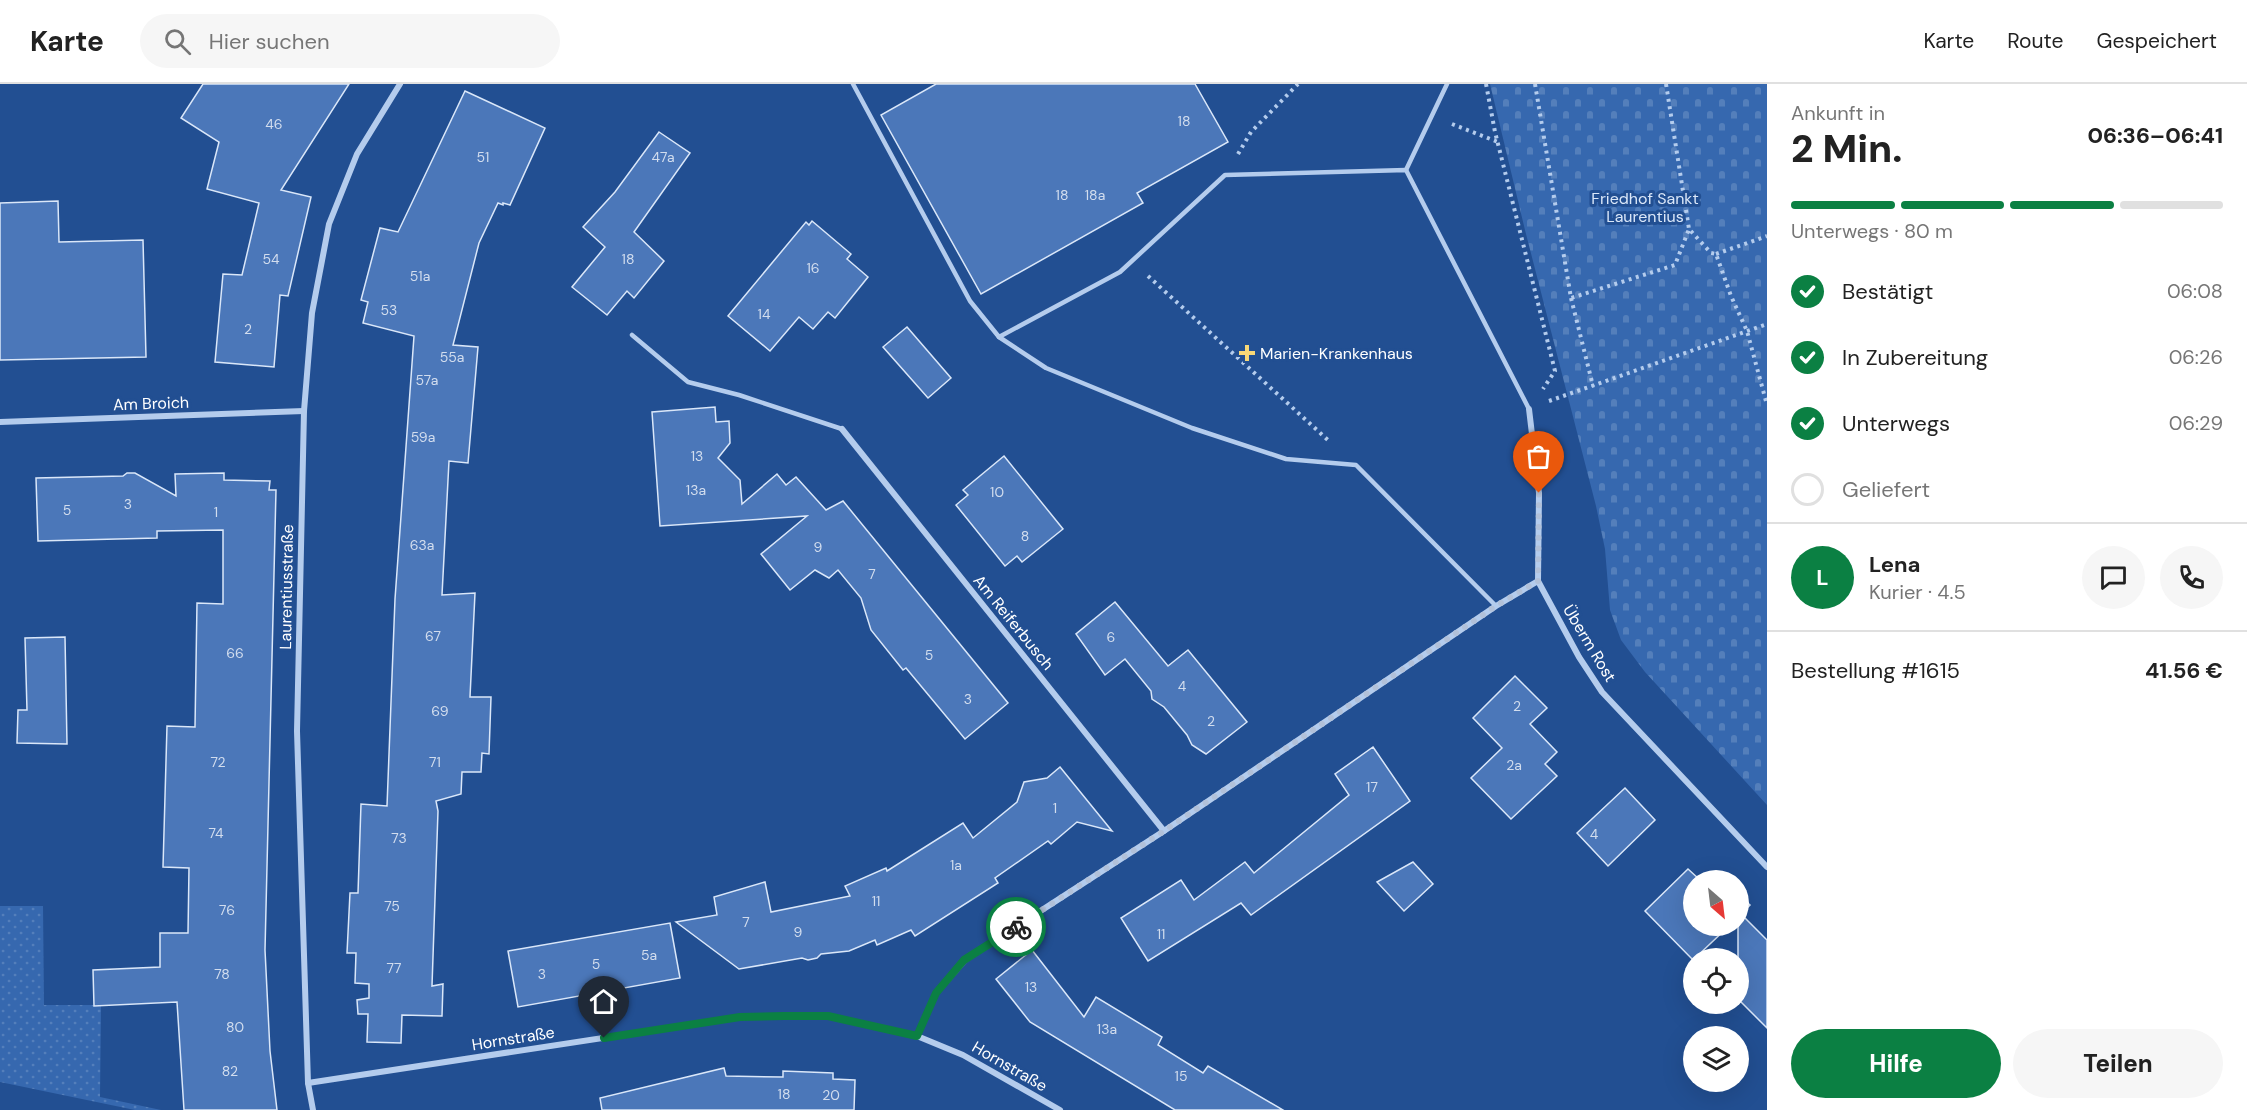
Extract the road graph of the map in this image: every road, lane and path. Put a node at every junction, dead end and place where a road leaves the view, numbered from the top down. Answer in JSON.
{"nodes":[{"id":1,"x":400,"y":84,"type":"edge"},
{"id":2,"x":853,"y":84,"type":"edge"},
{"id":3,"x":1298,"y":84,"type":"edge"},
{"id":4,"x":1447,"y":84,"type":"edge"},
{"id":5,"x":1486,"y":84,"type":"edge"},
{"id":6,"x":1535,"y":84,"type":"edge"},
{"id":7,"x":1666,"y":84,"type":"edge"},
{"id":8,"x":1432,"y":116,"type":"junction"},
{"id":9,"x":1498,"y":142,"type":"junction"},
{"id":10,"x":1406,"y":170,"type":"junction"},
{"id":11,"x":1226,"y":175,"type":"junction"},
{"id":12,"x":1689,"y":229,"type":"junction"},
{"id":13,"x":1767,"y":236,"type":"edge"},
{"id":14,"x":1716,"y":254,"type":"junction"},
{"id":15,"x":1153,"y":281,"type":"dead end"},
{"id":16,"x":1571,"y":298,"type":"junction"},
{"id":17,"x":1767,"y":324,"type":"edge"},
{"id":18,"x":1747,"y":331,"type":"junction"},
{"id":19,"x":632,"y":335,"type":"dead end"},
{"id":20,"x":999,"y":337,"type":"junction"},
{"id":21,"x":1593,"y":386,"type":"junction"},
{"id":22,"x":1767,"y":405,"type":"edge"},
{"id":23,"x":1529,"y":409,"type":"junction"},
{"id":24,"x":304,"y":411,"type":"junction"},
{"id":25,"x":0,"y":422,"type":"edge"},
{"id":26,"x":842,"y":429,"type":"joint"},
{"id":27,"x":1356,"y":465,"type":"junction"},
{"id":28,"x":1538,"y":581,"type":"junction"},
{"id":29,"x":1496,"y":606,"type":"junction"},
{"id":30,"x":1164,"y":831,"type":"junction"},
{"id":31,"x":1767,"y":867,"type":"edge"},
{"id":32,"x":917,"y":1036,"type":"junction"},
{"id":33,"x":308,"y":1083,"type":"junction"},
{"id":34,"x":313,"y":1110,"type":"edge"},
{"id":35,"x":1060,"y":1110,"type":"edge"}],
"edges":[{"from":1,"to":24,"type":"street","name":"Laurentiusstraße"},
{"from":2,"to":20,"type":"lane"},
{"from":3,"to":11,"type":"path"},
{"from":4,"to":8,"type":"lane"},
{"from":5,"to":9,"type":"path"},
{"from":6,"to":16,"type":"path"},
{"from":7,"to":12,"type":"path"},
{"from":8,"to":9,"type":"path"},
{"from":8,"to":10,"type":"lane"},
{"from":9,"to":23,"type":"path"},
{"from":10,"to":11,"type":"lane"},
{"from":10,"to":23,"type":"lane"},
{"from":11,"to":20,"type":"lane"},
{"from":12,"to":14,"type":"path"},
{"from":12,"to":16,"type":"path"},
{"from":13,"to":14,"type":"path"},
{"from":14,"to":18,"type":"path"},
{"from":15,"to":27,"type":"path"},
{"from":16,"to":21,"type":"path"},
{"from":17,"to":18,"type":"path"},
{"from":18,"to":21,"type":"path"},
{"from":18,"to":22,"type":"path"},
{"from":19,"to":26,"type":"lane"},
{"from":20,"to":27,"type":"lane"},
{"from":21,"to":23,"type":"path"},
{"from":23,"to":28,"type":"street","name":"Überm Rost"},
{"from":24,"to":25,"type":"street","name":"Am Broich"},
{"from":24,"to":33,"type":"street","name":"Laurentiusstraße"},
{"from":26,"to":30,"type":"street","name":"Am Reiferbusch"},
{"from":27,"to":29,"type":"lane"},
{"from":28,"to":29,"type":"street"},
{"from":28,"to":31,"type":"street","name":"Überm Rost"},
{"from":29,"to":30,"type":"street"},
{"from":30,"to":32,"type":"street"},
{"from":32,"to":33,"type":"street","name":"Hornstraße"},
{"from":32,"to":35,"type":"street","name":"Hornstraße"},
{"from":33,"to":34,"type":"street","name":"Laurentiusstraße"}]}
